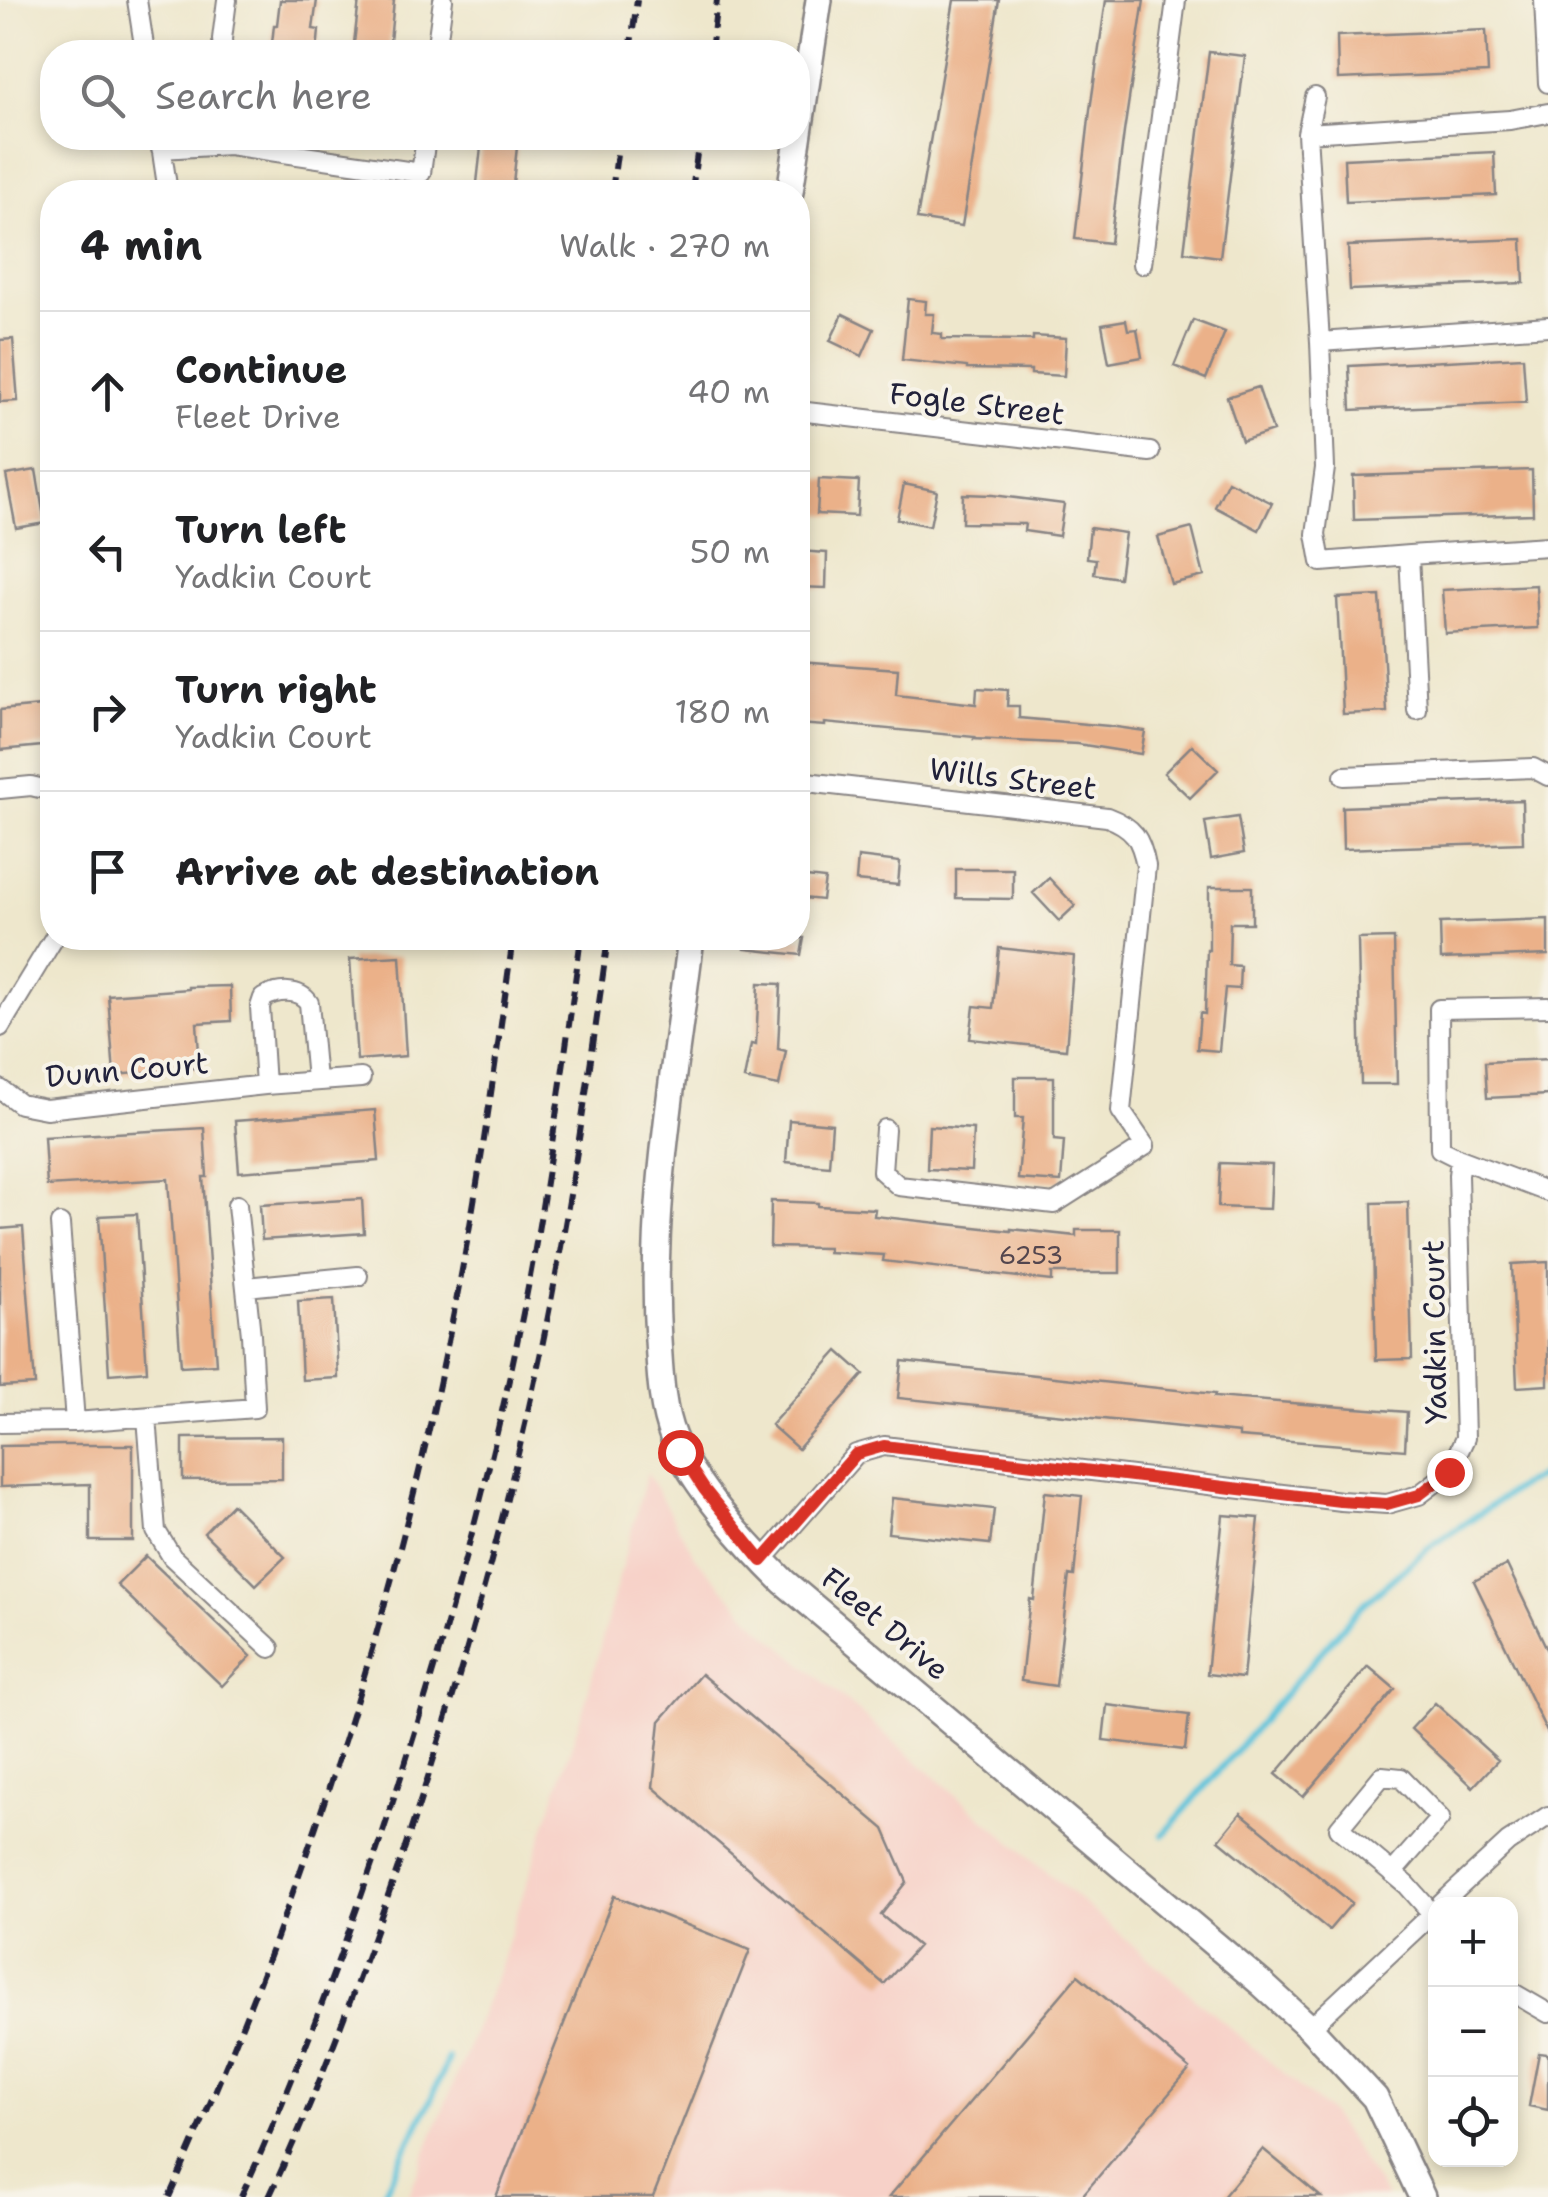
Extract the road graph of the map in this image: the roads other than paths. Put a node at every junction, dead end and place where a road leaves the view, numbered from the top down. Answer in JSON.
{"nodes":[{"id":1,"x":136,"y":0,"type":"edge"},
{"id":2,"x":227,"y":0,"type":"edge"},
{"id":3,"x":443,"y":0,"type":"edge"},
{"id":4,"x":820,"y":0,"type":"edge"},
{"id":5,"x":1176,"y":0,"type":"edge"},
{"id":6,"x":1544,"y":0,"type":"edge"},
{"id":7,"x":144,"y":40,"type":"edge"},
{"id":8,"x":222,"y":40,"type":"edge"},
{"id":9,"x":438,"y":40,"type":"edge"},
{"id":10,"x":810,"y":64,"type":"edge"},
{"id":11,"x":1548,"y":83,"type":"edge"},
{"id":12,"x":1315,"y":97,"type":"dead end"},
{"id":13,"x":1548,"y":114,"type":"edge"},
{"id":14,"x":1307,"y":133,"type":"junction"},
{"id":15,"x":162,"y":150,"type":"edge"},
{"id":16,"x":283,"y":150,"type":"edge"},
{"id":17,"x":425,"y":150,"type":"edge"},
{"id":18,"x":797,"y":150,"type":"edge"},
{"id":19,"x":166,"y":180,"type":"edge"},
{"id":20,"x":792,"y":180,"type":"edge"},
{"id":21,"x":1142,"y":264,"type":"dead end"},
{"id":22,"x":1548,"y":326,"type":"edge"},
{"id":23,"x":1320,"y":342,"type":"junction"},
{"id":24,"x":810,"y":413,"type":"edge"},
{"id":25,"x":1150,"y":452,"type":"dead end"},
{"id":26,"x":1548,"y":546,"type":"edge"},
{"id":27,"x":1409,"y":555,"type":"junction"},
{"id":28,"x":1417,"y":710,"type":"dead end"},
{"id":29,"x":1344,"y":776,"type":"dead end"},
{"id":30,"x":1548,"y":776,"type":"edge"},
{"id":31,"x":810,"y":782,"type":"edge"},
{"id":32,"x":40,"y":788,"type":"edge"},
{"id":33,"x":0,"y":789,"type":"edge"},
{"id":34,"x":47,"y":950,"type":"edge"},
{"id":35,"x":690,"y":950,"type":"edge"},
{"id":36,"x":1548,"y":1006,"type":"edge"},
{"id":37,"x":0,"y":1026,"type":"edge"},
{"id":38,"x":361,"y":1078,"type":"dead end"},
{"id":39,"x":316,"y":1080,"type":"junction"},
{"id":40,"x":264,"y":1085,"type":"junction"},
{"id":41,"x":0,"y":1089,"type":"edge"},
{"id":42,"x":885,"y":1129,"type":"dead end"},
{"id":43,"x":1460,"y":1159,"type":"junction"},
{"id":44,"x":1548,"y":1192,"type":"edge"},
{"id":45,"x":237,"y":1205,"type":"dead end"},
{"id":46,"x":60,"y":1224,"type":"dead end"},
{"id":47,"x":358,"y":1276,"type":"dead end"},
{"id":48,"x":246,"y":1287,"type":"junction"},
{"id":49,"x":147,"y":1417,"type":"junction"},
{"id":50,"x":74,"y":1422,"type":"junction"},
{"id":51,"x":0,"y":1424,"type":"edge"},
{"id":52,"x":762,"y":1561,"type":"junction"},
{"id":53,"x":270,"y":1648,"type":"dead end"},
{"id":54,"x":1548,"y":1816,"type":"edge"},
{"id":55,"x":1392,"y":1873,"type":"junction"},
{"id":56,"x":1451,"y":1897,"type":"edge"},
{"id":57,"x":1428,"y":1904,"type":"edge"},
{"id":58,"x":1428,"y":1918,"type":"edge"},
{"id":59,"x":1518,"y":1996,"type":"edge"},
{"id":60,"x":1548,"y":2013,"type":"edge"},
{"id":61,"x":1310,"y":2028,"type":"junction"},
{"id":62,"x":1422,"y":2197,"type":"edge"}],
"edges":[{"from":1,"to":7,"type":"street"},
{"from":2,"to":8,"type":"street"},
{"from":3,"to":9,"type":"street"},
{"from":4,"to":10,"type":"street"},
{"from":5,"to":21,"type":"street"},
{"from":6,"to":11,"type":"street"},
{"from":12,"to":14,"type":"street"},
{"from":13,"to":14,"type":"street"},
{"from":14,"to":23,"type":"street"},
{"from":15,"to":19,"type":"street"},
{"from":16,"to":17,"type":"street"},
{"from":18,"to":20,"type":"street"},
{"from":22,"to":23,"type":"street"},
{"from":23,"to":27,"type":"street"},
{"from":24,"to":25,"type":"street","name":"Fogle Street"},
{"from":26,"to":27,"type":"street"},
{"from":27,"to":28,"type":"street"},
{"from":29,"to":30,"type":"street"},
{"from":31,"to":42,"type":"street","name":"Wills Street"},
{"from":32,"to":33,"type":"street"},
{"from":34,"to":37,"type":"street"},
{"from":35,"to":52,"type":"street","name":"Fleet Drive"},
{"from":36,"to":43,"type":"street"},
{"from":38,"to":39,"type":"street","name":"Dunn Court"},
{"from":39,"to":40,"type":"street","name":"Dunn Court"},
{"from":39,"to":40,"type":"street"},
{"from":40,"to":41,"type":"street","name":"Dunn Court"},
{"from":43,"to":44,"type":"street"},
{"from":43,"to":52,"type":"street","name":"Yadkin Court"},
{"from":45,"to":48,"type":"street"},
{"from":46,"to":50,"type":"street"},
{"from":47,"to":48,"type":"street"},
{"from":48,"to":49,"type":"street"},
{"from":49,"to":50,"type":"street"},
{"from":49,"to":53,"type":"street"},
{"from":50,"to":51,"type":"street"},
{"from":52,"to":61,"type":"street","name":"Fleet Drive"},
{"from":54,"to":56,"type":"street"},
{"from":55,"to":55,"type":"street"},
{"from":55,"to":57,"type":"street"},
{"from":58,"to":61,"type":"street"},
{"from":59,"to":60,"type":"street"},
{"from":61,"to":62,"type":"street","name":"Fleet Drive"}]}
